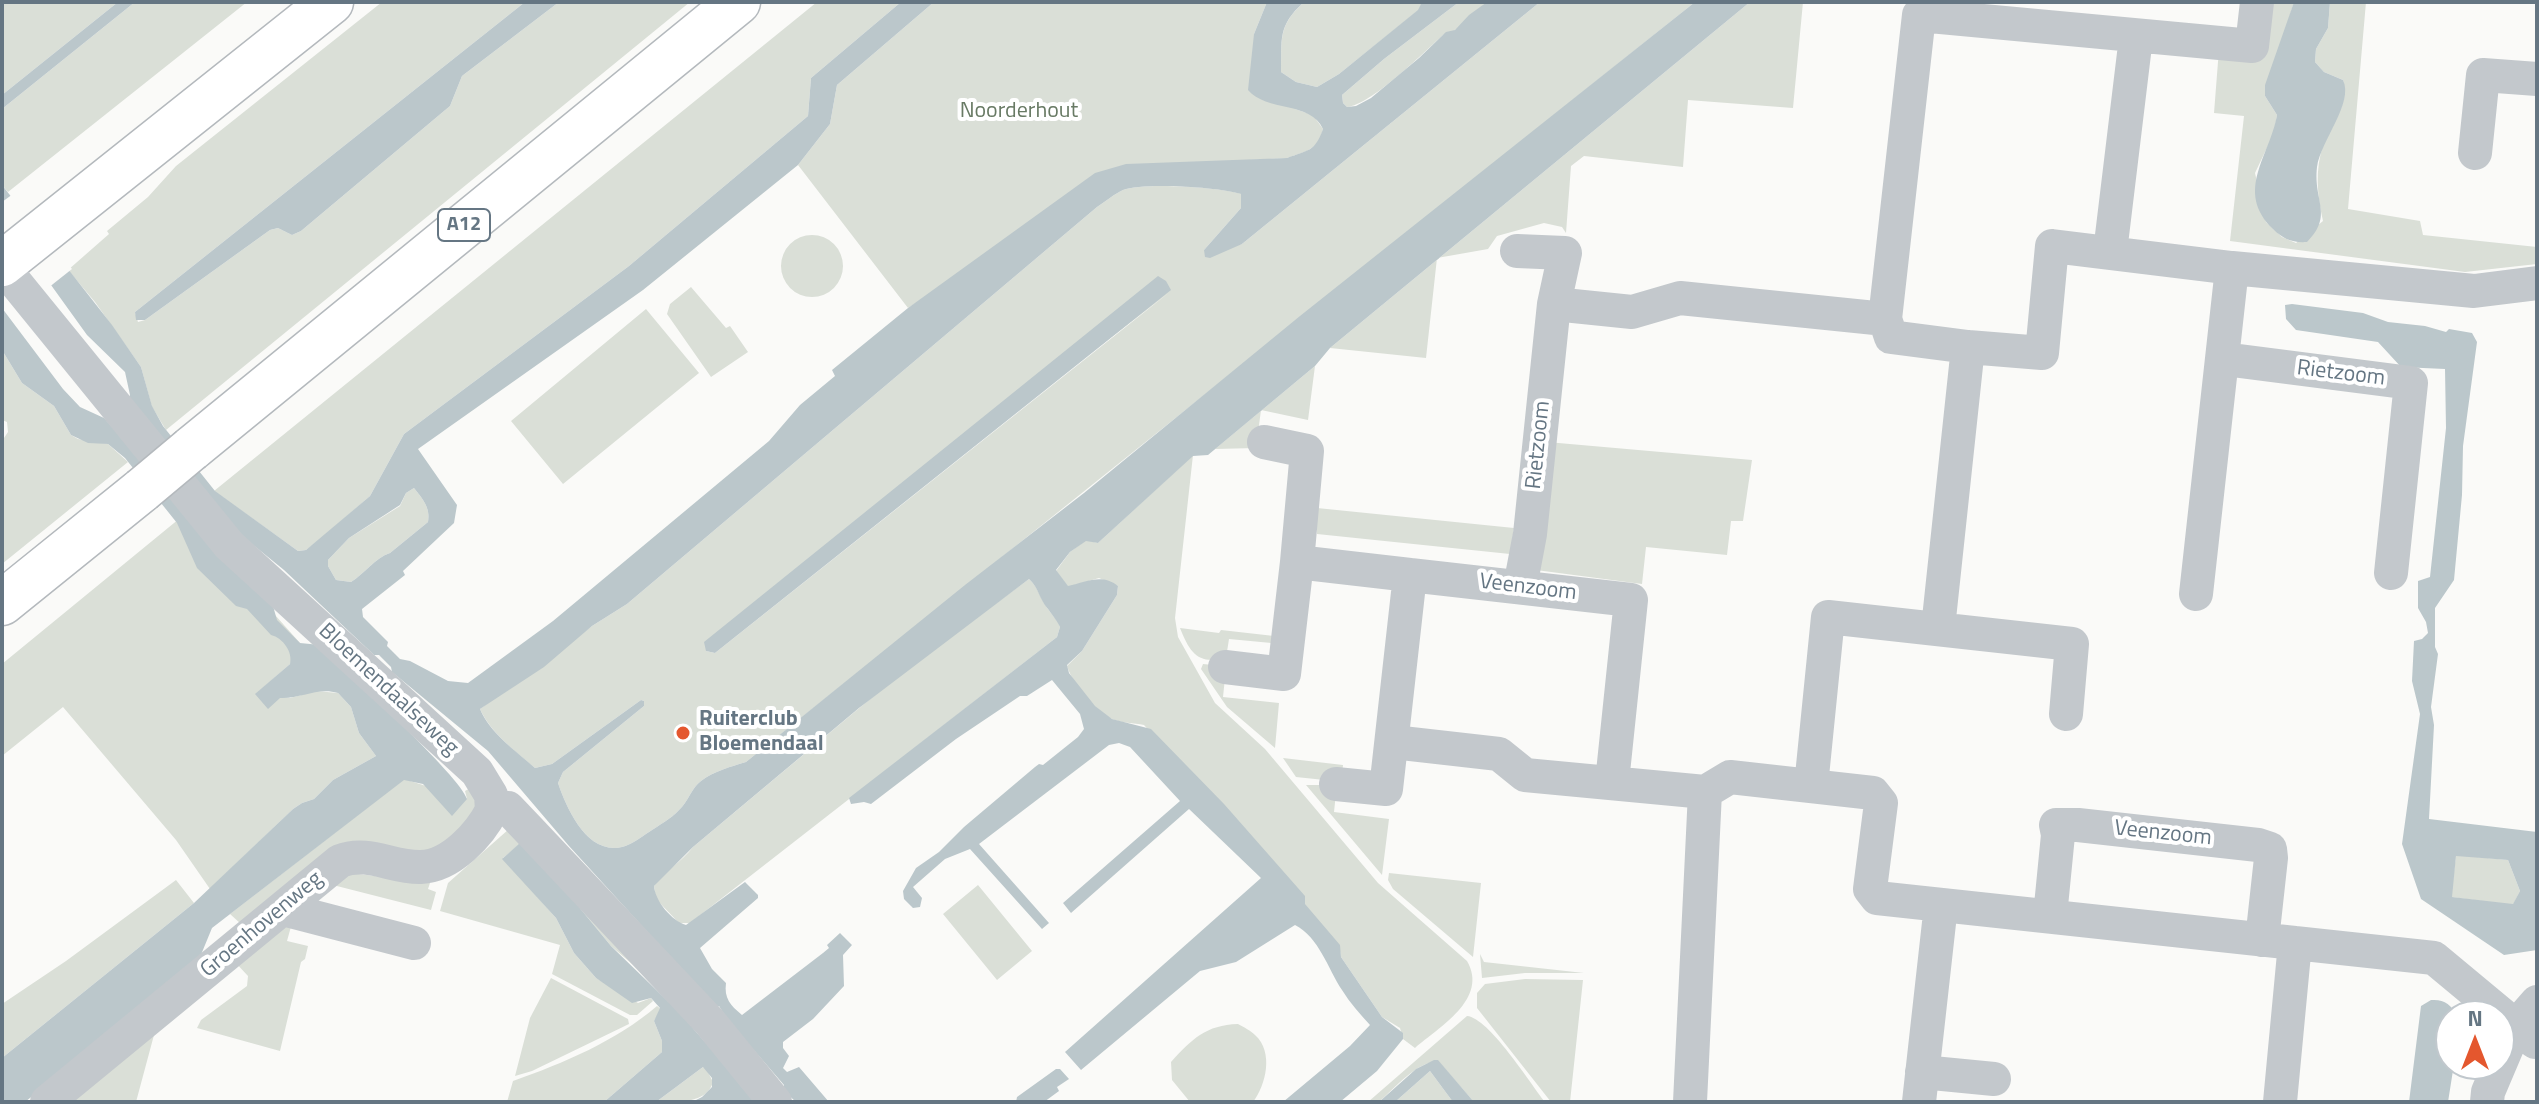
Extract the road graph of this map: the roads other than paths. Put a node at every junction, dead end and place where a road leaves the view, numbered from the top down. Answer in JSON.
{"nodes":[{"id":1,"x":331,"y":2,"type":"edge"},
{"id":2,"x":738,"y":2,"type":"edge"},
{"id":3,"x":2257,"y":2,"type":"edge"},
{"id":4,"x":1920,"y":8,"type":"edge"},
{"id":5,"x":2136,"y":37,"type":"junction"},
{"id":6,"x":2537,"y":79,"type":"edge"},
{"id":7,"x":2475,"y":153,"type":"dead end"},
{"id":8,"x":1517,"y":251,"type":"dead end"},
{"id":9,"x":2110,"y":252,"type":"junction"},
{"id":10,"x":2,"y":265,"type":"edge"},
{"id":11,"x":2232,"y":268,"type":"junction"},
{"id":12,"x":2537,"y":283,"type":"edge"},
{"id":13,"x":1554,"y":304,"type":"junction"},
{"id":14,"x":1885,"y":319,"type":"junction"},
{"id":15,"x":1968,"y":347,"type":"junction"},
{"id":16,"x":2224,"y":359,"type":"junction"},
{"id":17,"x":1264,"y":442,"type":"dead end"},
{"id":18,"x":1297,"y":562,"type":"junction"},
{"id":19,"x":2391,"y":573,"type":"dead end"},
{"id":20,"x":1410,"y":575,"type":"junction"},
{"id":21,"x":1520,"y":587,"type":"junction"},
{"id":22,"x":2196,"y":594,"type":"dead end"},
{"id":23,"x":2,"y":603,"type":"edge"},
{"id":24,"x":1938,"y":628,"type":"junction"},
{"id":25,"x":1225,"y":667,"type":"dead end"},
{"id":26,"x":2066,"y":714,"type":"dead end"},
{"id":27,"x":1393,"y":742,"type":"junction"},
{"id":28,"x":1612,"y":782,"type":"junction"},
{"id":29,"x":1336,"y":784,"type":"dead end"},
{"id":30,"x":1811,"y":786,"type":"junction"},
{"id":31,"x":1705,"y":792,"type":"junction"},
{"id":32,"x":492,"y":810,"type":"junction"},
{"id":33,"x":1941,"y":905,"type":"junction"},
{"id":34,"x":283,"y":909,"type":"junction"},
{"id":35,"x":2050,"y":916,"type":"junction"},
{"id":36,"x":2262,"y":940,"type":"junction"},
{"id":37,"x":414,"y":943,"type":"dead end"},
{"id":38,"x":2295,"y":943,"type":"junction"},
{"id":39,"x":2531,"y":1027,"type":"edge"},
{"id":40,"x":1994,"y":1079,"type":"dead end"},
{"id":41,"x":1921,"y":1087,"type":"edge"},
{"id":42,"x":47,"y":1102,"type":"edge"},
{"id":43,"x":775,"y":1102,"type":"edge"},
{"id":44,"x":1690,"y":1102,"type":"edge"},
{"id":45,"x":2280,"y":1102,"type":"edge"},
{"id":46,"x":2487,"y":1102,"type":"edge"},
{"id":47,"x":2509,"y":1102,"type":"edge"}],
"edges":[{"from":1,"to":10,"type":"highway"},
{"from":2,"to":23,"type":"highway","number":"A12","bridge":true},
{"from":3,"to":5,"type":"street"},
{"from":4,"to":5,"type":"street"},
{"from":4,"to":14,"type":"street"},
{"from":5,"to":9,"type":"street"},
{"from":6,"to":7,"type":"street"},
{"from":8,"to":13,"type":"street","name":"Rietzoom"},
{"from":9,"to":11,"type":"street"},
{"from":9,"to":15,"type":"street"},
{"from":10,"to":32,"type":"street","name":"Bloemendaalseweg"},
{"from":11,"to":12,"type":"street"},
{"from":11,"to":16,"type":"street"},
{"from":13,"to":14,"type":"street"},
{"from":13,"to":21,"type":"street","name":"Rietzoom"},
{"from":14,"to":15,"type":"street"},
{"from":15,"to":24,"type":"street"},
{"from":16,"to":19,"type":"street","name":"Rietzoom"},
{"from":16,"to":22,"type":"street"},
{"from":17,"to":18,"type":"street"},
{"from":18,"to":20,"type":"street"},
{"from":18,"to":25,"type":"street"},
{"from":20,"to":21,"type":"street","name":"Veenzoom"},
{"from":20,"to":27,"type":"street"},
{"from":21,"to":28,"type":"street","name":"Veenzoom"},
{"from":24,"to":26,"type":"street"},
{"from":24,"to":30,"type":"street"},
{"from":27,"to":28,"type":"street"},
{"from":27,"to":29,"type":"street"},
{"from":28,"to":31,"type":"street"},
{"from":30,"to":31,"type":"street"},
{"from":30,"to":33,"type":"street"},
{"from":31,"to":44,"type":"street"},
{"from":32,"to":34,"type":"street","name":"Groenhovenweg"},
{"from":32,"to":43,"type":"street"},
{"from":33,"to":35,"type":"street"},
{"from":33,"to":41,"type":"street"},
{"from":34,"to":37,"type":"street"},
{"from":34,"to":42,"type":"street","name":"Groenhovenweg"},
{"from":35,"to":36,"type":"street"},
{"from":35,"to":36,"type":"street","name":"Veenzoom"},
{"from":36,"to":38,"type":"street"},
{"from":38,"to":39,"type":"street"},
{"from":38,"to":45,"type":"street"},
{"from":39,"to":46,"type":"street"},
{"from":39,"to":47,"type":"street"},
{"from":40,"to":41,"type":"street"}]}
